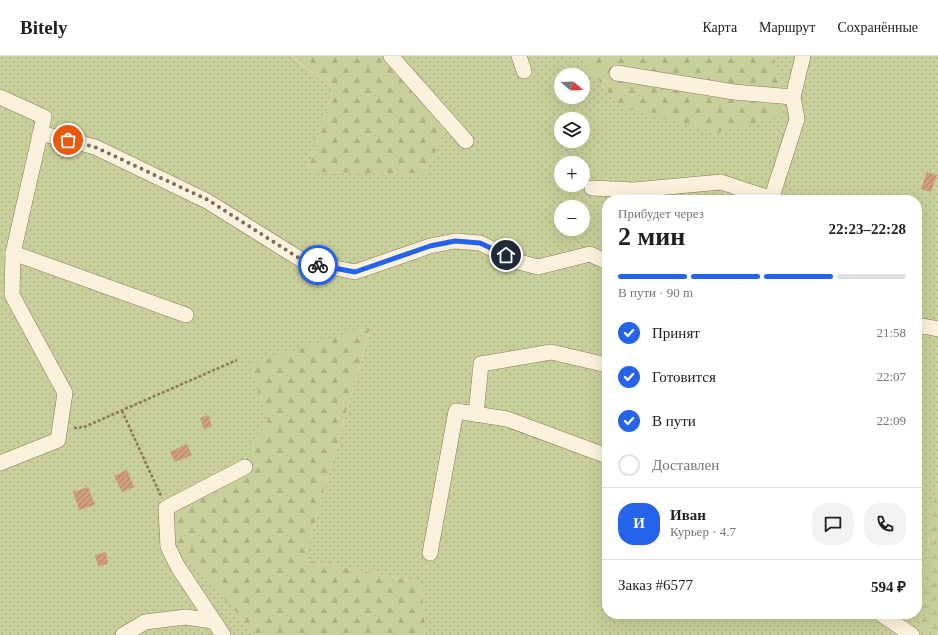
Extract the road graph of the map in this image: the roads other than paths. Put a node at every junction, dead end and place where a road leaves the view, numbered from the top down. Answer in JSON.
{"nodes":[{"id":1,"x":391,"y":56,"type":"edge"},
{"id":2,"x":519,"y":56,"type":"edge"},
{"id":3,"x":803,"y":56,"type":"edge"},
{"id":4,"x":524,"y":71,"type":"dead end"},
{"id":5,"x":616,"y":72,"type":"dead end"},
{"id":6,"x":0,"y":97,"type":"edge"},
{"id":7,"x":793,"y":97,"type":"junction"},
{"id":8,"x":40,"y":133,"type":"junction"},
{"id":9,"x":466,"y":141,"type":"dead end"},
{"id":10,"x":592,"y":188,"type":"dead end"},
{"id":11,"x":757,"y":195,"type":"edge"},
{"id":12,"x":773,"y":195,"type":"edge"},
{"id":13,"x":13,"y":253,"type":"junction"},
{"id":14,"x":602,"y":260,"type":"edge"},
{"id":15,"x":6,"y":292,"type":"edge"},
{"id":16,"x":186,"y":315,"type":"dead end"},
{"id":17,"x":922,"y":326,"type":"edge"},
{"id":18,"x":938,"y":329,"type":"edge"},
{"id":19,"x":602,"y":364,"type":"edge"},
{"id":20,"x":476,"y":414,"type":"junction"},
{"id":21,"x":602,"y":454,"type":"edge"},
{"id":22,"x":0,"y":463,"type":"edge"},
{"id":23,"x":245,"y":467,"type":"dead end"},
{"id":24,"x":430,"y":553,"type":"dead end"},
{"id":25,"x":888,"y":619,"type":"edge"},
{"id":26,"x":213,"y":621,"type":"junction"},
{"id":27,"x":123,"y":635,"type":"edge"},
{"id":28,"x":223,"y":635,"type":"edge"},
{"id":29,"x":912,"y":635,"type":"edge"}],
"edges":[{"from":1,"to":9,"type":"street"},
{"from":2,"to":4,"type":"street"},
{"from":3,"to":7,"type":"street"},
{"from":5,"to":7,"type":"street"},
{"from":6,"to":8,"type":"street"},
{"from":7,"to":12,"type":"street"},
{"from":8,"to":13,"type":"street"},
{"from":8,"to":14,"type":"street"},
{"from":10,"to":11,"type":"street"},
{"from":13,"to":15,"type":"street"},
{"from":13,"to":16,"type":"street"},
{"from":15,"to":22,"type":"street"},
{"from":17,"to":18,"type":"street"},
{"from":19,"to":20,"type":"street"},
{"from":20,"to":21,"type":"street"},
{"from":20,"to":24,"type":"street"},
{"from":23,"to":26,"type":"street"},
{"from":25,"to":29,"type":"street"},
{"from":26,"to":27,"type":"street"},
{"from":26,"to":28,"type":"street"}]}
